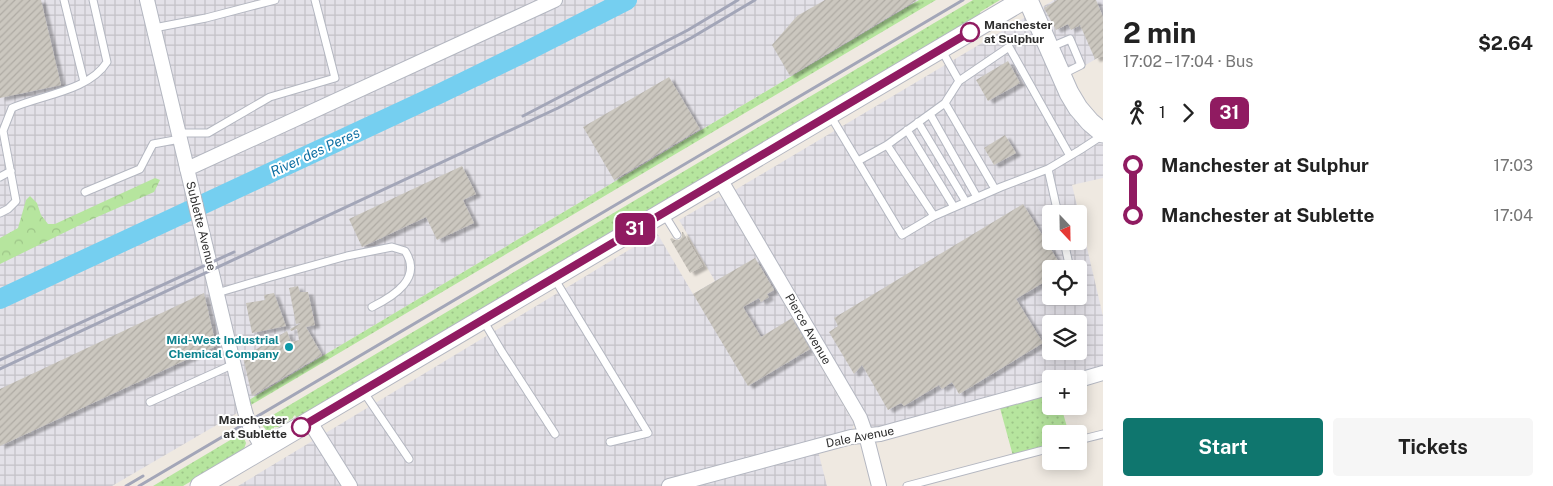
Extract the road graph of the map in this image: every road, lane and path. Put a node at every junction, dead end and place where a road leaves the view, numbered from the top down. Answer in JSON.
{"nodes":[{"id":1,"x":64,"y":0,"type":"edge"},
{"id":2,"x":93,"y":0,"type":"edge"},
{"id":3,"x":148,"y":0,"type":"edge"},
{"id":4,"x":275,"y":0,"type":"edge"},
{"id":5,"x":315,"y":0,"type":"edge"},
{"id":6,"x":555,"y":0,"type":"edge"},
{"id":7,"x":1023,"y":0,"type":"edge"},
{"id":8,"x":1028,"y":0,"type":"edge"},
{"id":9,"x":154,"y":28,"type":"junction"},
{"id":10,"x":941,"y":49,"type":"junction"},
{"id":11,"x":959,"y":81,"type":"junction"},
{"id":12,"x":84,"y":82,"type":"junction"},
{"id":13,"x":945,"y":103,"type":"junction"},
{"id":14,"x":830,"y":114,"type":"junction"},
{"id":15,"x":930,"y":114,"type":"junction"},
{"id":16,"x":918,"y":122,"type":"junction"},
{"id":17,"x":907,"y":130,"type":"junction"},
{"id":18,"x":1103,"y":134,"type":"edge"},
{"id":19,"x":179,"y":136,"type":"junction"},
{"id":20,"x":887,"y":145,"type":"junction"},
{"id":21,"x":1070,"y":156,"type":"junction"},
{"id":22,"x":858,"y":161,"type":"junction"},
{"id":23,"x":1048,"y":169,"type":"junction"},
{"id":24,"x":11,"y":170,"type":"junction"},
{"id":25,"x":188,"y":174,"type":"junction"},
{"id":26,"x":0,"y":177,"type":"edge"},
{"id":27,"x":720,"y":179,"type":"junction"},
{"id":28,"x":995,"y":189,"type":"junction"},
{"id":29,"x":85,"y":192,"type":"dead end"},
{"id":30,"x":976,"y":197,"type":"junction"},
{"id":31,"x":966,"y":202,"type":"junction"},
{"id":32,"x":1056,"y":205,"type":"edge"},
{"id":33,"x":954,"y":207,"type":"junction"},
{"id":34,"x":0,"y":213,"type":"edge"},
{"id":35,"x":663,"y":213,"type":"junction"},
{"id":36,"x":934,"y":216,"type":"junction"},
{"id":37,"x":677,"y":235,"type":"dead end"},
{"id":38,"x":553,"y":278,"type":"junction"},
{"id":39,"x":217,"y":293,"type":"junction"},
{"id":40,"x":372,"y":307,"type":"dead end"},
{"id":41,"x":482,"y":320,"type":"junction"},
{"id":42,"x":234,"y":364,"type":"junction"},
{"id":43,"x":1103,"y":373,"type":"edge"},
{"id":44,"x":1087,"y":378,"type":"edge"},
{"id":45,"x":1042,"y":389,"type":"edge"},
{"id":46,"x":363,"y":390,"type":"junction"},
{"id":47,"x":150,"y":402,"type":"dead end"},
{"id":48,"x":310,"y":422,"type":"junction"},
{"id":49,"x":555,"y":434,"type":"dead end"},
{"id":50,"x":1103,"y":434,"type":"edge"},
{"id":51,"x":866,"y":435,"type":"junction"},
{"id":52,"x":1087,"y":438,"type":"edge"},
{"id":53,"x":610,"y":442,"type":"dead end"},
{"id":54,"x":263,"y":449,"type":"junction"},
{"id":55,"x":1042,"y":450,"type":"edge"},
{"id":56,"x":409,"y":458,"type":"dead end"},
{"id":57,"x":685,"y":484,"type":"edge"},
{"id":58,"x":200,"y":486,"type":"edge"},
{"id":59,"x":350,"y":486,"type":"edge"},
{"id":60,"x":669,"y":486,"type":"edge"},
{"id":61,"x":879,"y":486,"type":"edge"},
{"id":62,"x":907,"y":486,"type":"edge"}],
"edges":[{"from":1,"to":12,"type":"lane"},
{"from":2,"to":12,"type":"lane"},
{"from":3,"to":9,"type":"street","name":"Sublette Avenue"},
{"from":4,"to":9,"type":"lane"},
{"from":5,"to":19,"type":"lane"},
{"from":6,"to":25,"type":"street"},
{"from":7,"to":10,"type":"main road"},
{"from":8,"to":18,"type":"main road"},
{"from":9,"to":19,"type":"street","name":"Sublette Avenue"},
{"from":10,"to":11,"type":"lane"},
{"from":10,"to":14,"type":"main road"},
{"from":11,"to":13,"type":"lane"},
{"from":11,"to":21,"type":"lane"},
{"from":12,"to":24,"type":"lane"},
{"from":13,"to":15,"type":"lane"},
{"from":13,"to":28,"type":"lane"},
{"from":14,"to":22,"type":"lane"},
{"from":14,"to":27,"type":"main road"},
{"from":15,"to":16,"type":"lane"},
{"from":15,"to":30,"type":"lane"},
{"from":16,"to":17,"type":"lane"},
{"from":16,"to":31,"type":"lane"},
{"from":17,"to":20,"type":"lane"},
{"from":17,"to":33,"type":"lane"},
{"from":18,"to":21,"type":"lane"},
{"from":19,"to":25,"type":"street","name":"Sublette Avenue"},
{"from":19,"to":29,"type":"lane"},
{"from":20,"to":22,"type":"lane"},
{"from":20,"to":36,"type":"lane"},
{"from":21,"to":23,"type":"lane"},
{"from":22,"to":36,"type":"lane"},
{"from":23,"to":28,"type":"lane"},
{"from":23,"to":32,"type":"lane"},
{"from":24,"to":26,"type":"lane"},
{"from":24,"to":34,"type":"lane"},
{"from":25,"to":39,"type":"street","name":"Sublette Avenue"},
{"from":27,"to":35,"type":"main road"},
{"from":27,"to":51,"type":"street","name":"Pierce Avenue"},
{"from":28,"to":30,"type":"lane"},
{"from":30,"to":31,"type":"lane"},
{"from":31,"to":33,"type":"lane"},
{"from":33,"to":36,"type":"lane"},
{"from":35,"to":37,"type":"lane"},
{"from":35,"to":38,"type":"main road"},
{"from":38,"to":41,"type":"main road"},
{"from":38,"to":53,"type":"lane"},
{"from":39,"to":40,"type":"lane"},
{"from":39,"to":42,"type":"street","name":"Sublette Avenue"},
{"from":41,"to":46,"type":"main road"},
{"from":41,"to":49,"type":"lane"},
{"from":42,"to":47,"type":"lane"},
{"from":42,"to":54,"type":"street","name":"Sublette Avenue"},
{"from":43,"to":44,"type":"street"},
{"from":45,"to":51,"type":"street","name":"Dale Avenue"},
{"from":46,"to":48,"type":"main road"},
{"from":46,"to":56,"type":"lane"},
{"from":48,"to":54,"type":"main road"},
{"from":48,"to":59,"type":"street"},
{"from":50,"to":52,"type":"lane"},
{"from":51,"to":57,"type":"street","name":"Dale Avenue"},
{"from":51,"to":61,"type":"street","name":"Pierce Avenue"},
{"from":54,"to":58,"type":"main road"},
{"from":55,"to":62,"type":"lane"},
{"from":57,"to":60,"type":"street","name":"Dale Avenue"}]}
